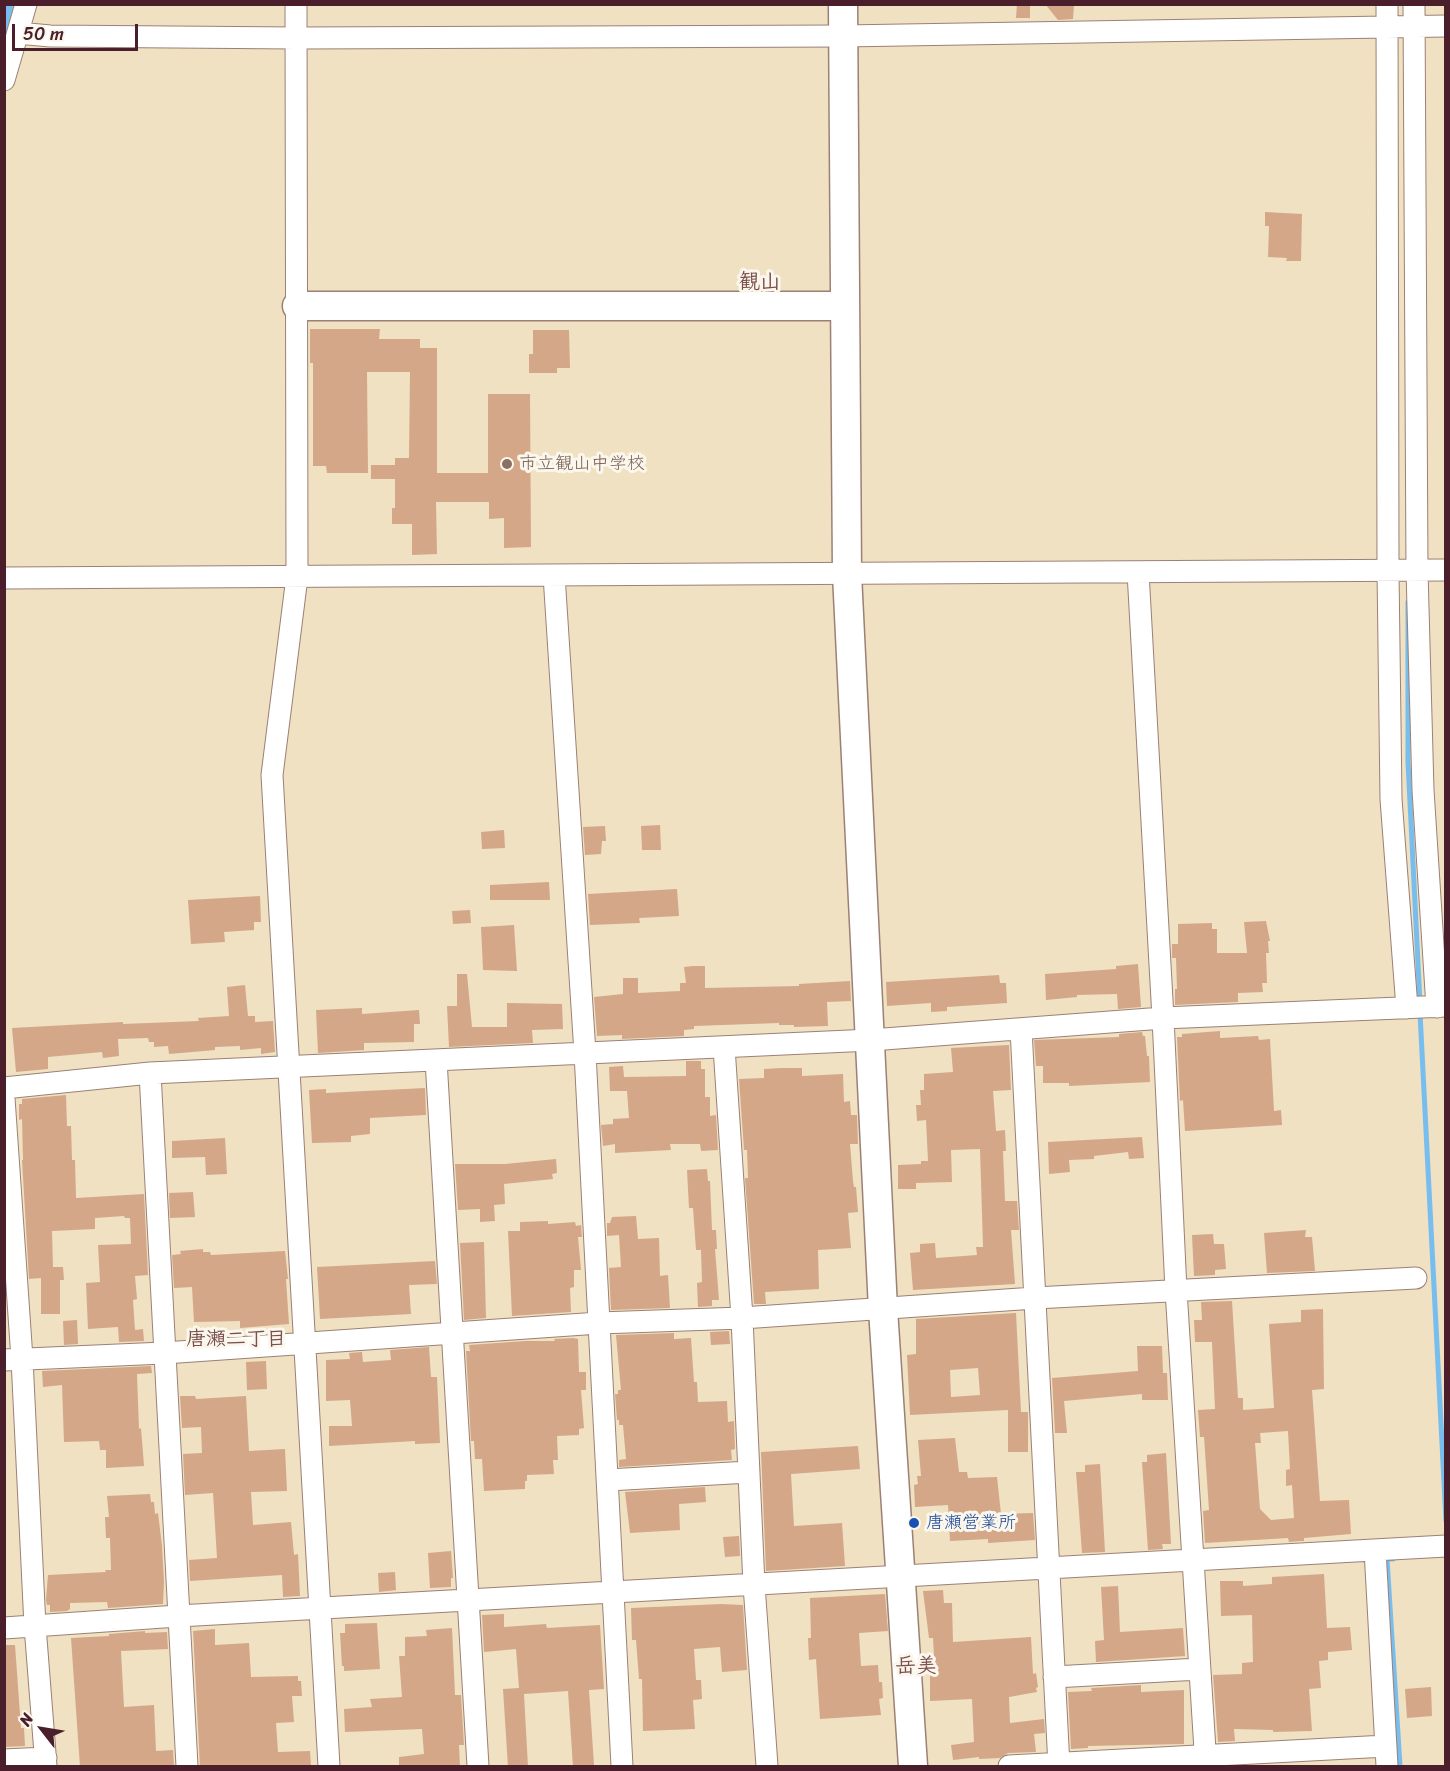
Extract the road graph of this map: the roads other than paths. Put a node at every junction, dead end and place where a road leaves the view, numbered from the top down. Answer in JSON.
{"nodes":[{"id":1,"x":26,"y":4,"type":"edge"},
{"id":2,"x":296,"y":4,"type":"edge"},
{"id":3,"x":843,"y":4,"type":"edge"},
{"id":4,"x":1387,"y":4,"type":"edge"},
{"id":5,"x":1414,"y":4,"type":"edge"},
{"id":6,"x":1387,"y":26,"type":"junction"},
{"id":7,"x":1414,"y":26,"type":"junction"},
{"id":8,"x":1446,"y":26,"type":"edge"},
{"id":9,"x":18,"y":33,"type":"junction"},
{"id":10,"x":843,"y":36,"type":"junction"},
{"id":11,"x":296,"y":38,"type":"junction"},
{"id":12,"x":4,"y":80,"type":"edge"},
{"id":13,"x":297,"y":306,"type":"junction"},
{"id":14,"x":845,"y":306,"type":"junction"},
{"id":15,"x":1446,"y":570,"type":"edge"},
{"id":16,"x":1388,"y":571,"type":"junction"},
{"id":17,"x":1417,"y":571,"type":"junction"},
{"id":18,"x":1138,"y":572,"type":"junction"},
{"id":19,"x":847,"y":574,"type":"junction"},
{"id":20,"x":554,"y":575,"type":"junction"},
{"id":21,"x":4,"y":578,"type":"edge"},
{"id":22,"x":297,"y":578,"type":"junction"},
{"id":23,"x":1441,"y":1006,"type":"edge"},
{"id":24,"x":1407,"y":1008,"type":"junction"},
{"id":25,"x":1163,"y":1018,"type":"junction"},
{"id":26,"x":1021,"y":1029,"type":"junction"},
{"id":27,"x":871,"y":1040,"type":"junction"},
{"id":28,"x":724,"y":1047,"type":"junction"},
{"id":29,"x":585,"y":1053,"type":"junction"},
{"id":30,"x":436,"y":1060,"type":"junction"},
{"id":31,"x":289,"y":1067,"type":"junction"},
{"id":32,"x":150,"y":1073,"type":"junction"},
{"id":33,"x":4,"y":1088,"type":"edge"},
{"id":34,"x":4,"y":1098,"type":"edge"},
{"id":35,"x":1416,"y":1278,"type":"dead end"},
{"id":36,"x":1176,"y":1290,"type":"junction"},
{"id":37,"x":1035,"y":1298,"type":"junction"},
{"id":38,"x":883,"y":1309,"type":"junction"},
{"id":39,"x":742,"y":1318,"type":"junction"},
{"id":40,"x":600,"y":1323,"type":"junction"},
{"id":41,"x":452,"y":1334,"type":"junction"},
{"id":42,"x":304,"y":1343,"type":"junction"},
{"id":43,"x":165,"y":1353,"type":"junction"},
{"id":44,"x":13,"y":1359,"type":"edge"},
{"id":45,"x":749,"y":1473,"type":"junction"},
{"id":46,"x":608,"y":1480,"type":"junction"},
{"id":47,"x":1446,"y":1546,"type":"edge"},
{"id":48,"x":1376,"y":1550,"type":"junction"},
{"id":49,"x":1192,"y":1561,"type":"junction"},
{"id":50,"x":1048,"y":1567,"type":"junction"},
{"id":51,"x":899,"y":1577,"type":"junction"},
{"id":52,"x":754,"y":1585,"type":"junction"},
{"id":53,"x":614,"y":1593,"type":"junction"},
{"id":54,"x":467,"y":1601,"type":"junction"},
{"id":55,"x":320,"y":1609,"type":"junction"},
{"id":56,"x":178,"y":1616,"type":"junction"},
{"id":57,"x":35,"y":1626,"type":"junction"},
{"id":58,"x":4,"y":1628,"type":"edge"},
{"id":59,"x":1199,"y":1669,"type":"junction"},
{"id":60,"x":1054,"y":1677,"type":"junction"},
{"id":61,"x":1386,"y":1756,"type":"edge"},
{"id":62,"x":4,"y":1760,"type":"edge"},
{"id":63,"x":1206,"y":1761,"type":"edge"},
{"id":64,"x":46,"y":1762,"type":"edge"},
{"id":65,"x":1058,"y":1765,"type":"edge"},
{"id":66,"x":188,"y":1767,"type":"edge"},
{"id":67,"x":329,"y":1767,"type":"edge"},
{"id":68,"x":478,"y":1767,"type":"edge"},
{"id":69,"x":622,"y":1767,"type":"edge"},
{"id":70,"x":767,"y":1767,"type":"edge"},
{"id":71,"x":913,"y":1767,"type":"edge"},
{"id":72,"x":1010,"y":1767,"type":"edge"}],
"edges":[{"from":1,"to":9,"type":"street"},
{"from":2,"to":11,"type":"street"},
{"from":3,"to":10,"type":"street"},
{"from":4,"to":6,"type":"street"},
{"from":5,"to":7,"type":"street"},
{"from":6,"to":7,"type":"street"},
{"from":6,"to":10,"type":"street"},
{"from":6,"to":16,"type":"street"},
{"from":7,"to":8,"type":"street"},
{"from":7,"to":17,"type":"street"},
{"from":9,"to":11,"type":"street"},
{"from":9,"to":12,"type":"street"},
{"from":10,"to":11,"type":"street"},
{"from":10,"to":14,"type":"street"},
{"from":11,"to":13,"type":"street"},
{"from":13,"to":14,"type":"street"},
{"from":13,"to":22,"type":"street"},
{"from":14,"to":19,"type":"street"},
{"from":15,"to":17,"type":"street"},
{"from":16,"to":17,"type":"street"},
{"from":16,"to":18,"type":"street"},
{"from":16,"to":24,"type":"street"},
{"from":17,"to":23,"type":"street"},
{"from":18,"to":19,"type":"street"},
{"from":18,"to":25,"type":"street"},
{"from":19,"to":20,"type":"street"},
{"from":19,"to":27,"type":"street"},
{"from":20,"to":22,"type":"street"},
{"from":20,"to":29,"type":"street"},
{"from":21,"to":22,"type":"street"},
{"from":22,"to":31,"type":"street"},
{"from":23,"to":24,"type":"street"},
{"from":24,"to":25,"type":"street"},
{"from":25,"to":26,"type":"street"},
{"from":25,"to":36,"type":"street"},
{"from":26,"to":27,"type":"street"},
{"from":26,"to":37,"type":"street"},
{"from":27,"to":28,"type":"street"},
{"from":27,"to":38,"type":"street"},
{"from":28,"to":29,"type":"street"},
{"from":28,"to":39,"type":"street"},
{"from":29,"to":30,"type":"street"},
{"from":29,"to":40,"type":"street"},
{"from":30,"to":31,"type":"street"},
{"from":30,"to":41,"type":"street"},
{"from":31,"to":32,"type":"street"},
{"from":31,"to":42,"type":"street"},
{"from":32,"to":33,"type":"street"},
{"from":32,"to":43,"type":"street"},
{"from":34,"to":44,"type":"street"},
{"from":35,"to":36,"type":"street"},
{"from":36,"to":37,"type":"street"},
{"from":36,"to":49,"type":"street"},
{"from":37,"to":38,"type":"street"},
{"from":37,"to":50,"type":"street"},
{"from":38,"to":39,"type":"street"},
{"from":38,"to":51,"type":"street"},
{"from":39,"to":40,"type":"street"},
{"from":39,"to":45,"type":"street"},
{"from":40,"to":41,"type":"street"},
{"from":40,"to":46,"type":"street"},
{"from":41,"to":42,"type":"street"},
{"from":41,"to":54,"type":"street"},
{"from":42,"to":43,"type":"street"},
{"from":42,"to":55,"type":"street"},
{"from":43,"to":44,"type":"street"},
{"from":43,"to":56,"type":"street"},
{"from":44,"to":57,"type":"street"},
{"from":45,"to":46,"type":"street"},
{"from":45,"to":52,"type":"street"},
{"from":46,"to":53,"type":"street"},
{"from":47,"to":48,"type":"street"},
{"from":48,"to":49,"type":"street"},
{"from":48,"to":61,"type":"street"},
{"from":49,"to":50,"type":"street"},
{"from":49,"to":59,"type":"street"},
{"from":50,"to":51,"type":"street"},
{"from":50,"to":60,"type":"street"},
{"from":51,"to":52,"type":"street"},
{"from":51,"to":71,"type":"street"},
{"from":52,"to":53,"type":"street"},
{"from":52,"to":70,"type":"street"},
{"from":53,"to":54,"type":"street"},
{"from":53,"to":69,"type":"street"},
{"from":54,"to":55,"type":"street"},
{"from":54,"to":68,"type":"street"},
{"from":55,"to":56,"type":"street"},
{"from":55,"to":67,"type":"street"},
{"from":56,"to":57,"type":"street"},
{"from":56,"to":66,"type":"street"},
{"from":57,"to":58,"type":"street"},
{"from":57,"to":64,"type":"street"},
{"from":59,"to":60,"type":"street"},
{"from":59,"to":63,"type":"street"},
{"from":60,"to":65,"type":"street"},
{"from":61,"to":63,"type":"street"},
{"from":62,"to":64,"type":"street"},
{"from":63,"to":65,"type":"street"},
{"from":65,"to":72,"type":"street"}]}
